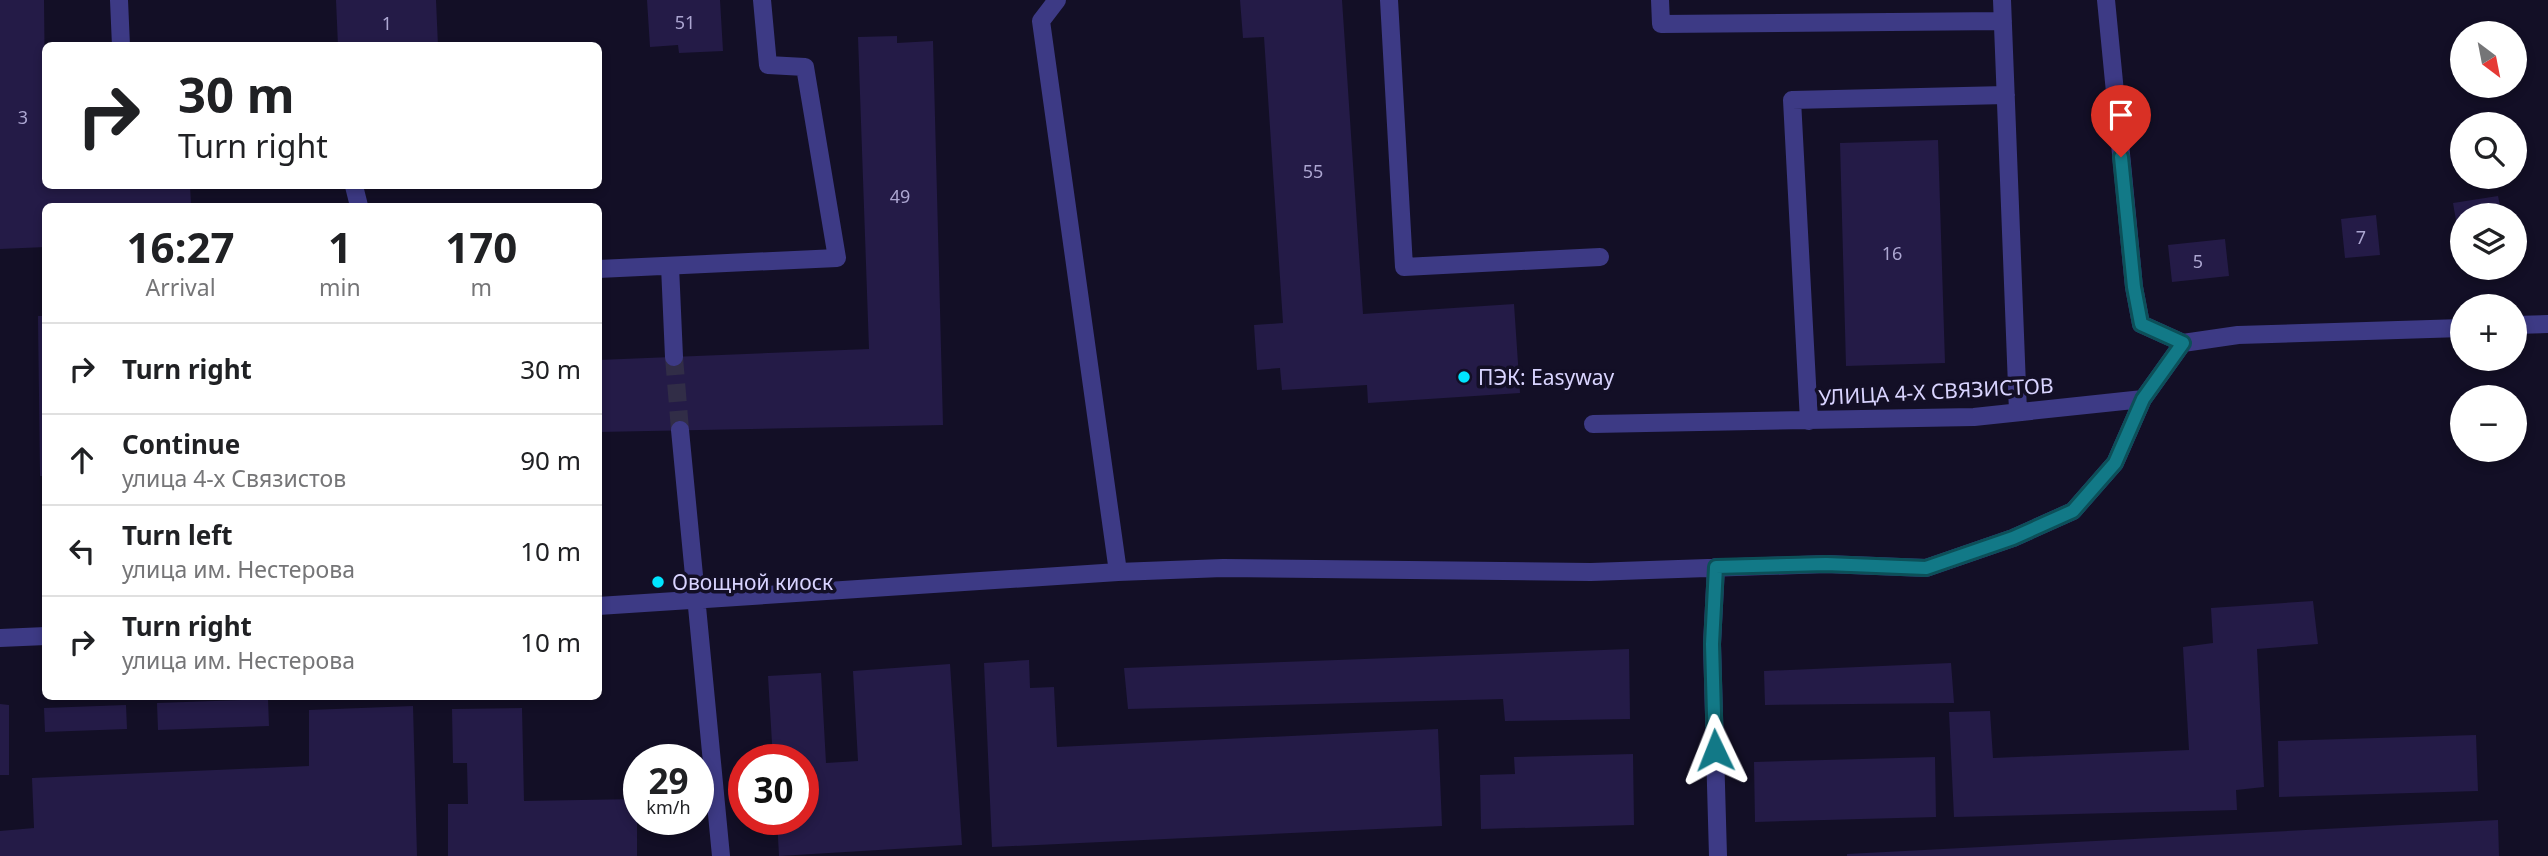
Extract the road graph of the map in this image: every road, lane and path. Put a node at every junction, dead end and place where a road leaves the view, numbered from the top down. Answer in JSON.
{"nodes":[{"id":1,"x":119,"y":0,"type":"edge"},
{"id":2,"x":762,"y":0,"type":"edge"},
{"id":3,"x":1056,"y":0,"type":"edge"},
{"id":4,"x":1389,"y":0,"type":"edge"},
{"id":5,"x":1660,"y":0,"type":"edge"},
{"id":6,"x":2002,"y":0,"type":"edge"},
{"id":7,"x":2106,"y":0,"type":"edge"},
{"id":8,"x":2003,"y":21,"type":"junction"},
{"id":9,"x":121,"y":42,"type":"edge"},
{"id":10,"x":2006,"y":95,"type":"junction"},
{"id":11,"x":1600,"y":257,"type":"dead end"},
{"id":12,"x":670,"y":266,"type":"junction"},
{"id":13,"x":602,"y":269,"type":"edge"},
{"id":14,"x":2548,"y":324,"type":"edge"},
{"id":15,"x":2527,"y":325,"type":"edge"},
{"id":16,"x":2450,"y":328,"type":"edge"},
{"id":17,"x":2183,"y":343,"type":"junction"},
{"id":18,"x":674,"y":357,"type":"tunnel mouth"},
{"id":19,"x":2143,"y":399,"type":"junction"},
{"id":20,"x":2018,"y":412,"type":"junction"},
{"id":21,"x":1809,"y":421,"type":"junction"},
{"id":22,"x":1593,"y":424,"type":"dead end"},
{"id":23,"x":680,"y":430,"type":"tunnel mouth"},
{"id":24,"x":1716,"y":567,"type":"junction"},
{"id":25,"x":1118,"y":572,"type":"junction"},
{"id":26,"x":695,"y":601,"type":"junction"},
{"id":27,"x":602,"y":606,"type":"edge"},
{"id":28,"x":42,"y":636,"type":"edge"},
{"id":29,"x":0,"y":638,"type":"edge"},
{"id":30,"x":721,"y":856,"type":"edge"},
{"id":31,"x":1718,"y":856,"type":"edge"}],
"edges":[{"from":1,"to":9,"type":"street"},
{"from":2,"to":12,"type":"street"},
{"from":3,"to":25,"type":"street"},
{"from":4,"to":11,"type":"street"},
{"from":5,"to":8,"type":"street"},
{"from":6,"to":8,"type":"street"},
{"from":7,"to":17,"type":"street"},
{"from":8,"to":10,"type":"street"},
{"from":10,"to":20,"type":"street"},
{"from":10,"to":21,"type":"street"},
{"from":12,"to":13,"type":"street"},
{"from":12,"to":18,"type":"street"},
{"from":14,"to":15,"type":"street"},
{"from":16,"to":17,"type":"street"},
{"from":17,"to":19,"type":"street"},
{"from":19,"to":20,"type":"street","name":"УЛИЦА 4-Х СВЯЗИСТОВ"},
{"from":19,"to":24,"type":"street"},
{"from":20,"to":21,"type":"street","name":"УЛИЦА 4-Х СВЯЗИСТОВ"},
{"from":21,"to":22,"type":"street","name":"УЛИЦА 4-Х СВЯЗИСТОВ"},
{"from":23,"to":26,"type":"street"},
{"from":24,"to":25,"type":"street"},
{"from":24,"to":31,"type":"street"},
{"from":25,"to":26,"type":"street"},
{"from":26,"to":27,"type":"street"},
{"from":26,"to":30,"type":"street"},
{"from":28,"to":29,"type":"street"}]}
